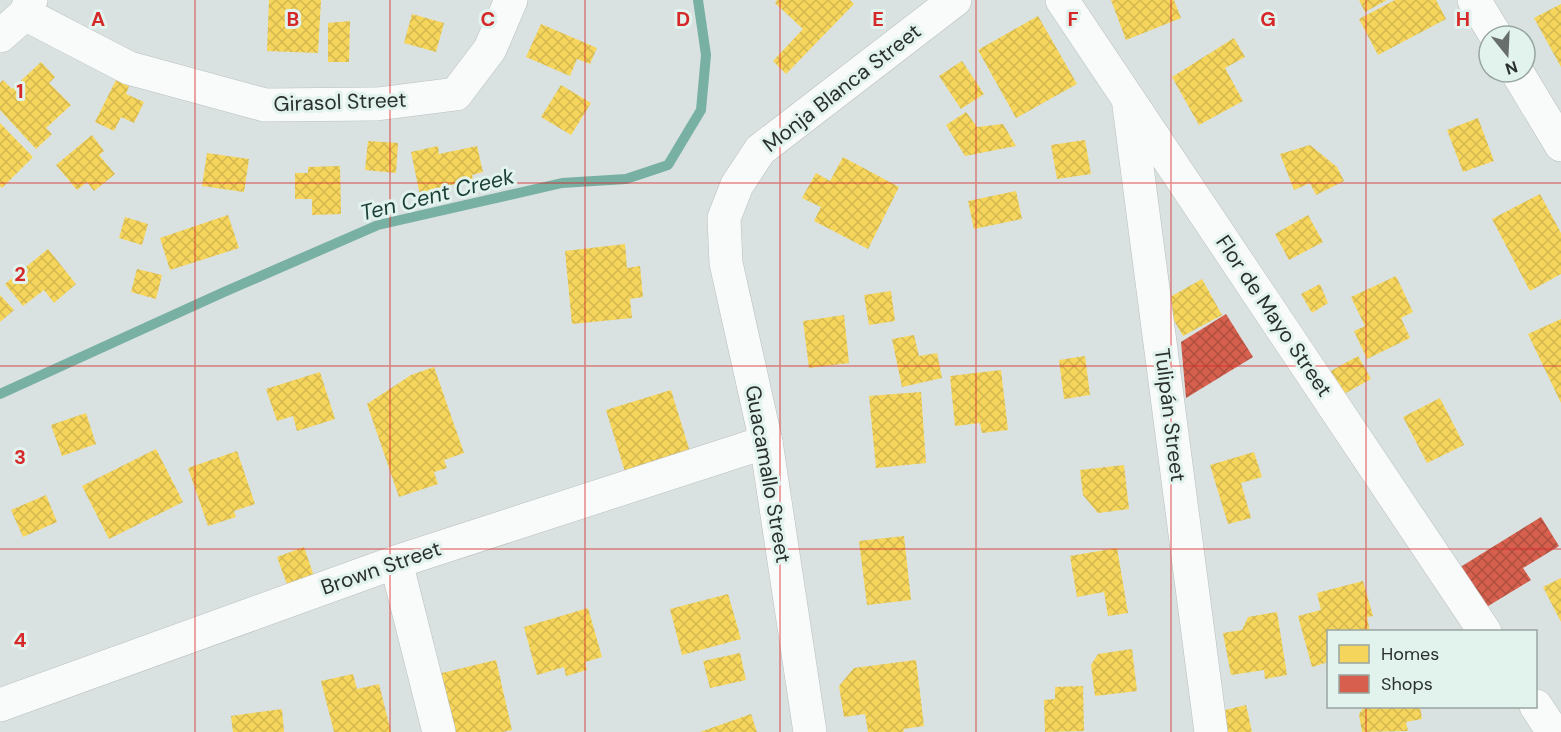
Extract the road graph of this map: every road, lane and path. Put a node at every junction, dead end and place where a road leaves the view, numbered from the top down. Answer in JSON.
{"nodes":[{"id":1,"x":511,"y":0,"type":"edge"},
{"id":2,"x":955,"y":0,"type":"edge"},
{"id":3,"x":1062,"y":0,"type":"edge"},
{"id":4,"x":1474,"y":0,"type":"edge"},
{"id":5,"x":28,"y":7,"type":"edge"},
{"id":6,"x":1489,"y":24,"type":"edge"},
{"id":7,"x":0,"y":36,"type":"edge"},
{"id":8,"x":1524,"y":84,"type":"edge"},
{"id":9,"x":1128,"y":98,"type":"junction"},
{"id":10,"x":1561,"y":145,"type":"edge"},
{"id":11,"x":724,"y":218,"type":"joint"},
{"id":12,"x":766,"y":442,"type":"junction"},
{"id":13,"x":396,"y":562,"type":"junction"},
{"id":14,"x":1484,"y":630,"type":"edge"},
{"id":15,"x":0,"y":705,"type":"edge"},
{"id":16,"x":1537,"y":708,"type":"edge"},
{"id":17,"x":439,"y":732,"type":"edge"},
{"id":18,"x":810,"y":732,"type":"edge"},
{"id":19,"x":1211,"y":732,"type":"edge"},
{"id":20,"x":1553,"y":732,"type":"edge"}],
"edges":[{"from":1,"to":5,"type":"street","name":"Girasol Street"},
{"from":2,"to":11,"type":"street","name":"Monja Blanca Street"},
{"from":3,"to":9,"type":"street","name":"Flor de Mayo Street"},
{"from":4,"to":6,"type":"street"},
{"from":5,"to":7,"type":"street"},
{"from":8,"to":10,"type":"street"},
{"from":9,"to":14,"type":"street","name":"Flor de Mayo Street"},
{"from":9,"to":19,"type":"street","name":"Tulipán Street"},
{"from":11,"to":12,"type":"street","name":"Guacamallo Street"},
{"from":12,"to":13,"type":"street","name":"Brown Street"},
{"from":12,"to":18,"type":"street","name":"Guacamallo Street"},
{"from":13,"to":15,"type":"street","name":"Brown Street"},
{"from":13,"to":17,"type":"street"},
{"from":16,"to":20,"type":"street"}]}
